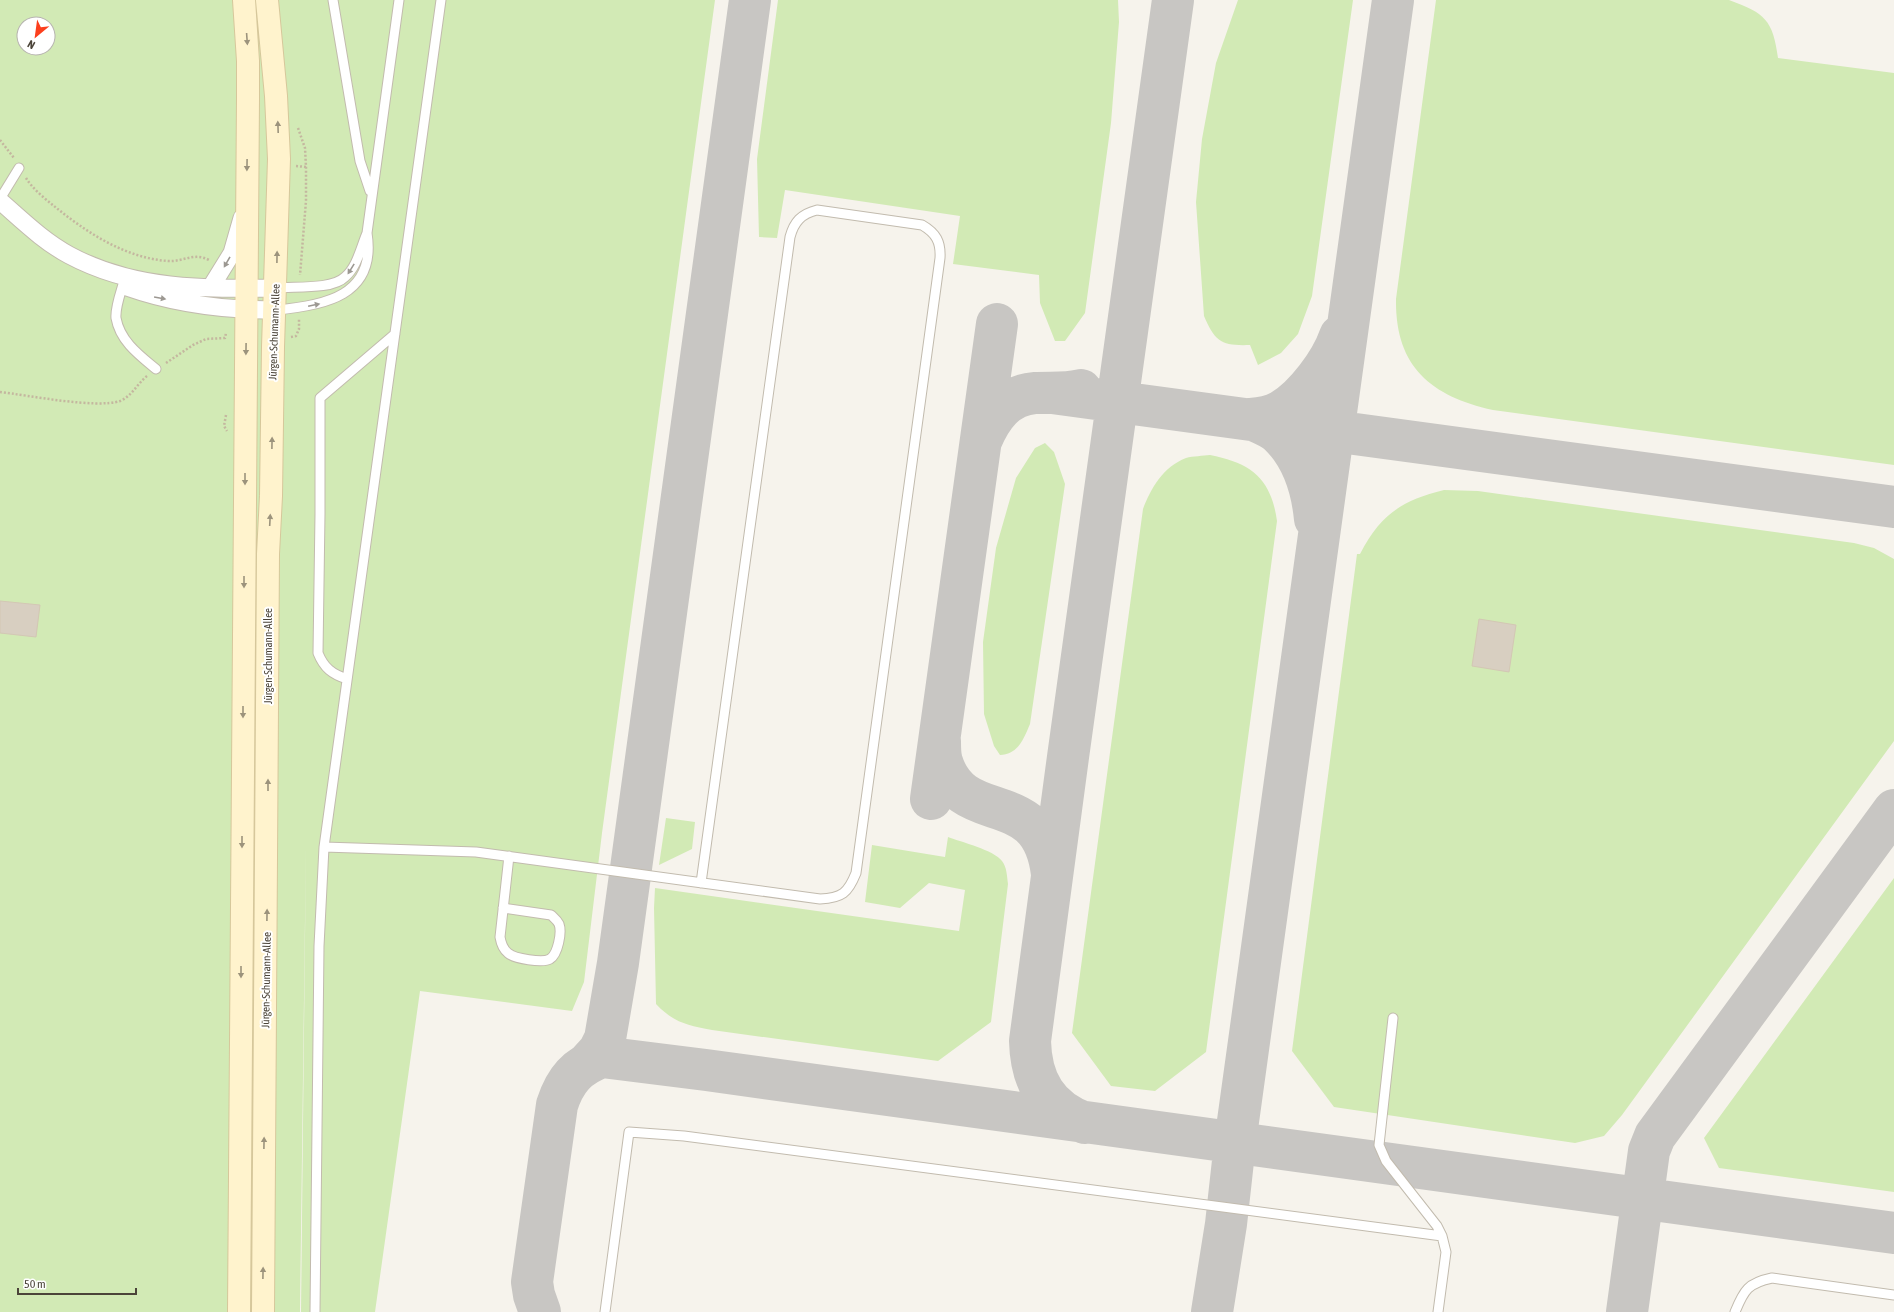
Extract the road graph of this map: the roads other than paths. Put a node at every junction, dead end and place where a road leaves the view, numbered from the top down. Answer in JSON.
{"nodes":[{"id":1,"x":244,"y":0,"type":"edge"},
{"id":2,"x":267,"y":0,"type":"edge"},
{"id":3,"x":333,"y":0,"type":"edge"},
{"id":4,"x":399,"y":0,"type":"edge"},
{"id":5,"x":441,"y":0,"type":"edge"},
{"id":6,"x":19,"y":168,"type":"road end"},
{"id":7,"x":371,"y":194,"type":"junction"},
{"id":8,"x":247,"y":198,"type":"junction"},
{"id":9,"x":0,"y":200,"type":"edge"},
{"id":10,"x":367,"y":233,"type":"junction"},
{"id":11,"x":124,"y":281,"type":"junction"},
{"id":12,"x":211,"y":287,"type":"junction"},
{"id":13,"x":276,"y":288,"type":"junction"},
{"id":14,"x":247,"y":289,"type":"junction"},
{"id":15,"x":237,"y":310,"type":"junction"},
{"id":16,"x":275,"y":310,"type":"junction"},
{"id":17,"x":394,"y":334,"type":"junction"},
{"id":18,"x":156,"y":369,"type":"road end"},
{"id":19,"x":347,"y":679,"type":"junction"},
{"id":20,"x":324,"y":847,"type":"junction"},
{"id":21,"x":509,"y":856,"type":"junction"},
{"id":22,"x":701,"y":883,"type":"junction"},
{"id":23,"x":503,"y":908,"type":"junction"},
{"id":24,"x":1393,"y":1018,"type":"dead end"},
{"id":25,"x":1442,"y":1236,"type":"junction"},
{"id":26,"x":1894,"y":1295,"type":"edge"},
{"id":27,"x":239,"y":1312,"type":"edge"},
{"id":28,"x":263,"y":1312,"type":"edge"},
{"id":29,"x":315,"y":1312,"type":"edge"},
{"id":30,"x":605,"y":1312,"type":"edge"},
{"id":31,"x":1438,"y":1312,"type":"edge"},
{"id":32,"x":1735,"y":1312,"type":"edge"}],
"edges":[{"from":1,"to":8,"type":"street","one_way":true},
{"from":13,"to":2,"type":"street","name":"Jürgen-Schumann-Allee","one_way":true},
{"from":3,"to":7,"type":"lane"},
{"from":4,"to":7,"type":"lane"},
{"from":5,"to":17,"type":"lane"},
{"from":6,"to":9,"type":"lane"},
{"from":7,"to":10,"type":"lane"},
{"from":8,"to":12,"type":"street","one_way":true},
{"from":8,"to":14,"type":"street"},
{"from":9,"to":11,"type":"street"},
{"from":10,"to":13,"type":"lane","one_way":true},
{"from":16,"to":10,"type":"lane","one_way":true},
{"from":11,"to":12,"type":"street"},
{"from":11,"to":15,"type":"street","one_way":true},
{"from":11,"to":18,"type":"lane"},
{"from":12,"to":14,"type":"street"},
{"from":13,"to":14,"type":"street"},
{"from":13,"to":16,"type":"street","name":"Jürgen-Schumann-Allee"},
{"from":14,"to":15,"type":"street"},
{"from":15,"to":16,"type":"street"},
{"from":15,"to":27,"type":"street","one_way":true},
{"from":28,"to":16,"type":"street","name":"Jürgen-Schumann-Allee","one_way":true},
{"from":17,"to":19,"type":"lane"},
{"from":17,"to":19,"type":"lane"},
{"from":19,"to":20,"type":"lane"},
{"from":20,"to":21,"type":"lane"},
{"from":20,"to":29,"type":"lane"},
{"from":21,"to":22,"type":"lane"},
{"from":21,"to":23,"type":"lane"},
{"from":22,"to":22,"type":"lane"},
{"from":23,"to":23,"type":"lane"},
{"from":24,"to":25,"type":"lane"},
{"from":25,"to":30,"type":"lane"},
{"from":25,"to":31,"type":"lane"},
{"from":26,"to":32,"type":"lane"}]}
